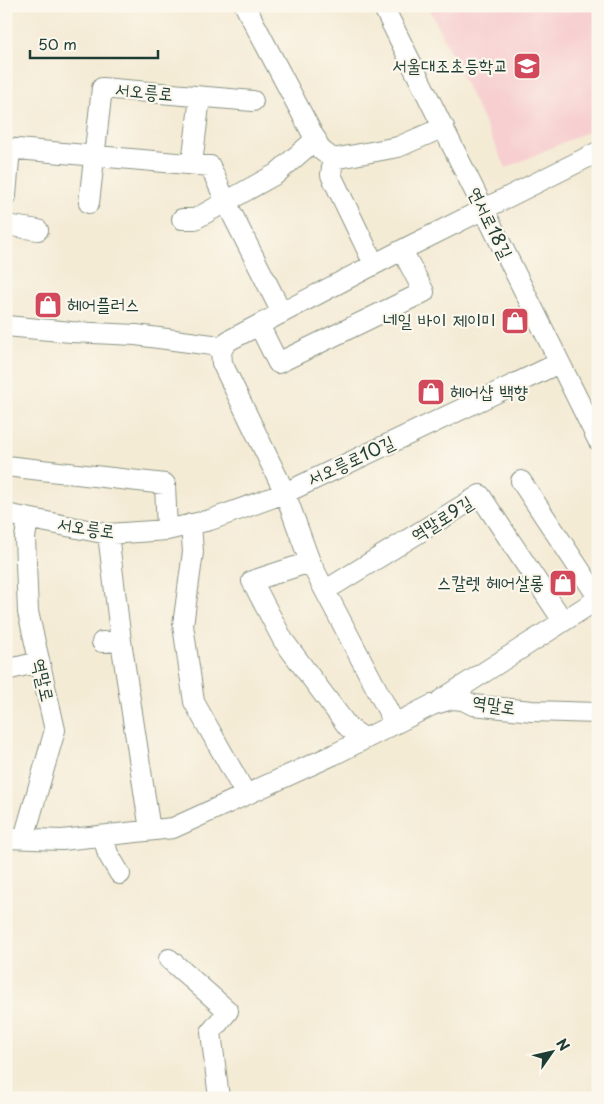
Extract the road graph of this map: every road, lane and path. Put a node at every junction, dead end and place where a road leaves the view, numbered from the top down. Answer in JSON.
{"nodes":[{"id":1,"x":245,"y":6,"type":"edge"},
{"id":2,"x":383,"y":6,"type":"edge"},
{"id":3,"x":200,"y":97,"type":"junction"},
{"id":4,"x":253,"y":101,"type":"dead end"},
{"id":5,"x":444,"y":127,"type":"junction"},
{"id":6,"x":316,"y":139,"type":"junction"},
{"id":7,"x":8,"y":148,"type":"edge"},
{"id":8,"x":598,"y":152,"type":"edge"},
{"id":9,"x":94,"y":156,"type":"junction"},
{"id":10,"x":333,"y":159,"type":"junction"},
{"id":11,"x":192,"y":164,"type":"junction"},
{"id":12,"x":6,"y":196,"type":"edge"},
{"id":13,"x":226,"y":202,"type":"junction"},
{"id":14,"x":89,"y":203,"type":"dead end"},
{"id":15,"x":483,"y":208,"type":"junction"},
{"id":16,"x":182,"y":219,"type":"dead end"},
{"id":17,"x":6,"y":225,"type":"edge"},
{"id":18,"x":38,"y":230,"type":"dead end"},
{"id":19,"x":402,"y":250,"type":"junction"},
{"id":20,"x":374,"y":264,"type":"junction"},
{"id":21,"x":282,"y":313,"type":"junction"},
{"id":22,"x":259,"y":325,"type":"junction"},
{"id":23,"x":6,"y":326,"type":"edge"},
{"id":24,"x":221,"y":350,"type":"junction"},
{"id":25,"x":559,"y":362,"type":"junction"},
{"id":26,"x":598,"y":440,"type":"edge"},
{"id":27,"x":6,"y":466,"type":"edge"},
{"id":28,"x":521,"y":481,"type":"dead end"},
{"id":29,"x":285,"y":493,"type":"junction"},
{"id":30,"x":6,"y":514,"type":"edge"},
{"id":31,"x":28,"y":519,"type":"junction"},
{"id":32,"x":190,"y":524,"type":"junction"},
{"id":33,"x":167,"y":530,"type":"junction"},
{"id":34,"x":108,"y":534,"type":"junction"},
{"id":35,"x":310,"y":562,"type":"junction"},
{"id":36,"x":326,"y":590,"type":"junction"},
{"id":37,"x":598,"y":598,"type":"edge"},
{"id":38,"x":563,"y":621,"type":"junction"},
{"id":39,"x":39,"y":662,"type":"junction"},
{"id":40,"x":6,"y":670,"type":"edge"},
{"id":41,"x":435,"y":704,"type":"junction"},
{"id":42,"x":598,"y":713,"type":"edge"},
{"id":43,"x":394,"y":724,"type":"junction"},
{"id":44,"x":365,"y":739,"type":"junction"},
{"id":45,"x":246,"y":795,"type":"junction"},
{"id":46,"x":150,"y":830,"type":"junction"},
{"id":47,"x":102,"y":836,"type":"junction"},
{"id":48,"x":15,"y":838,"type":"edge"},
{"id":49,"x":120,"y":874,"type":"dead end"},
{"id":50,"x":169,"y":959,"type":"dead end"},
{"id":51,"x":219,"y":1098,"type":"edge"}],
"edges":[{"from":1,"to":6,"type":"street"},
{"from":2,"to":5,"type":"street","name":"연서로18길"},
{"from":3,"to":4,"type":"street","name":"서오릉로"},
{"from":3,"to":9,"type":"street","name":"서오릉로"},
{"from":3,"to":11,"type":"street"},
{"from":5,"to":10,"type":"street"},
{"from":5,"to":15,"type":"street","name":"연서로18길"},
{"from":6,"to":10,"type":"street"},
{"from":6,"to":13,"type":"street"},
{"from":7,"to":9,"type":"street"},
{"from":7,"to":12,"type":"street"},
{"from":8,"to":15,"type":"street"},
{"from":9,"to":11,"type":"street"},
{"from":9,"to":14,"type":"street","name":"서오릉로"},
{"from":10,"to":20,"type":"street"},
{"from":11,"to":13,"type":"street"},
{"from":13,"to":16,"type":"street"},
{"from":13,"to":21,"type":"street"},
{"from":15,"to":19,"type":"street"},
{"from":15,"to":25,"type":"street","name":"연서로18길"},
{"from":17,"to":18,"type":"street"},
{"from":19,"to":20,"type":"street"},
{"from":19,"to":22,"type":"street"},
{"from":20,"to":21,"type":"street"},
{"from":21,"to":22,"type":"street"},
{"from":22,"to":24,"type":"street"},
{"from":23,"to":24,"type":"street"},
{"from":24,"to":29,"type":"street"},
{"from":25,"to":26,"type":"street","name":"연서로18길"},
{"from":25,"to":29,"type":"street","name":"서오릉로10길"},
{"from":27,"to":33,"type":"street"},
{"from":28,"to":37,"type":"street"},
{"from":29,"to":32,"type":"street","name":"서오릉로"},
{"from":29,"to":35,"type":"street"},
{"from":30,"to":31,"type":"street","name":"서오릉로"},
{"from":31,"to":34,"type":"street","name":"서오릉로"},
{"from":31,"to":39,"type":"street","name":"역말로"},
{"from":32,"to":33,"type":"street","name":"서오릉로"},
{"from":32,"to":45,"type":"street"},
{"from":33,"to":34,"type":"street","name":"서오릉로"},
{"from":34,"to":46,"type":"street"},
{"from":35,"to":36,"type":"street"},
{"from":35,"to":44,"type":"street"},
{"from":36,"to":38,"type":"street","name":"역말로9길"},
{"from":36,"to":43,"type":"street"},
{"from":37,"to":38,"type":"street"},
{"from":38,"to":41,"type":"street"},
{"from":39,"to":40,"type":"street"},
{"from":39,"to":48,"type":"street","name":"역말로"},
{"from":41,"to":42,"type":"street","name":"역말로"},
{"from":41,"to":43,"type":"street","name":"역말로"},
{"from":43,"to":44,"type":"street","name":"역말로"},
{"from":44,"to":45,"type":"street","name":"역말로"},
{"from":45,"to":46,"type":"street","name":"역말로"},
{"from":46,"to":47,"type":"street","name":"역말로"},
{"from":47,"to":48,"type":"street","name":"역말로"},
{"from":47,"to":49,"type":"street"},
{"from":50,"to":51,"type":"street"}]}
